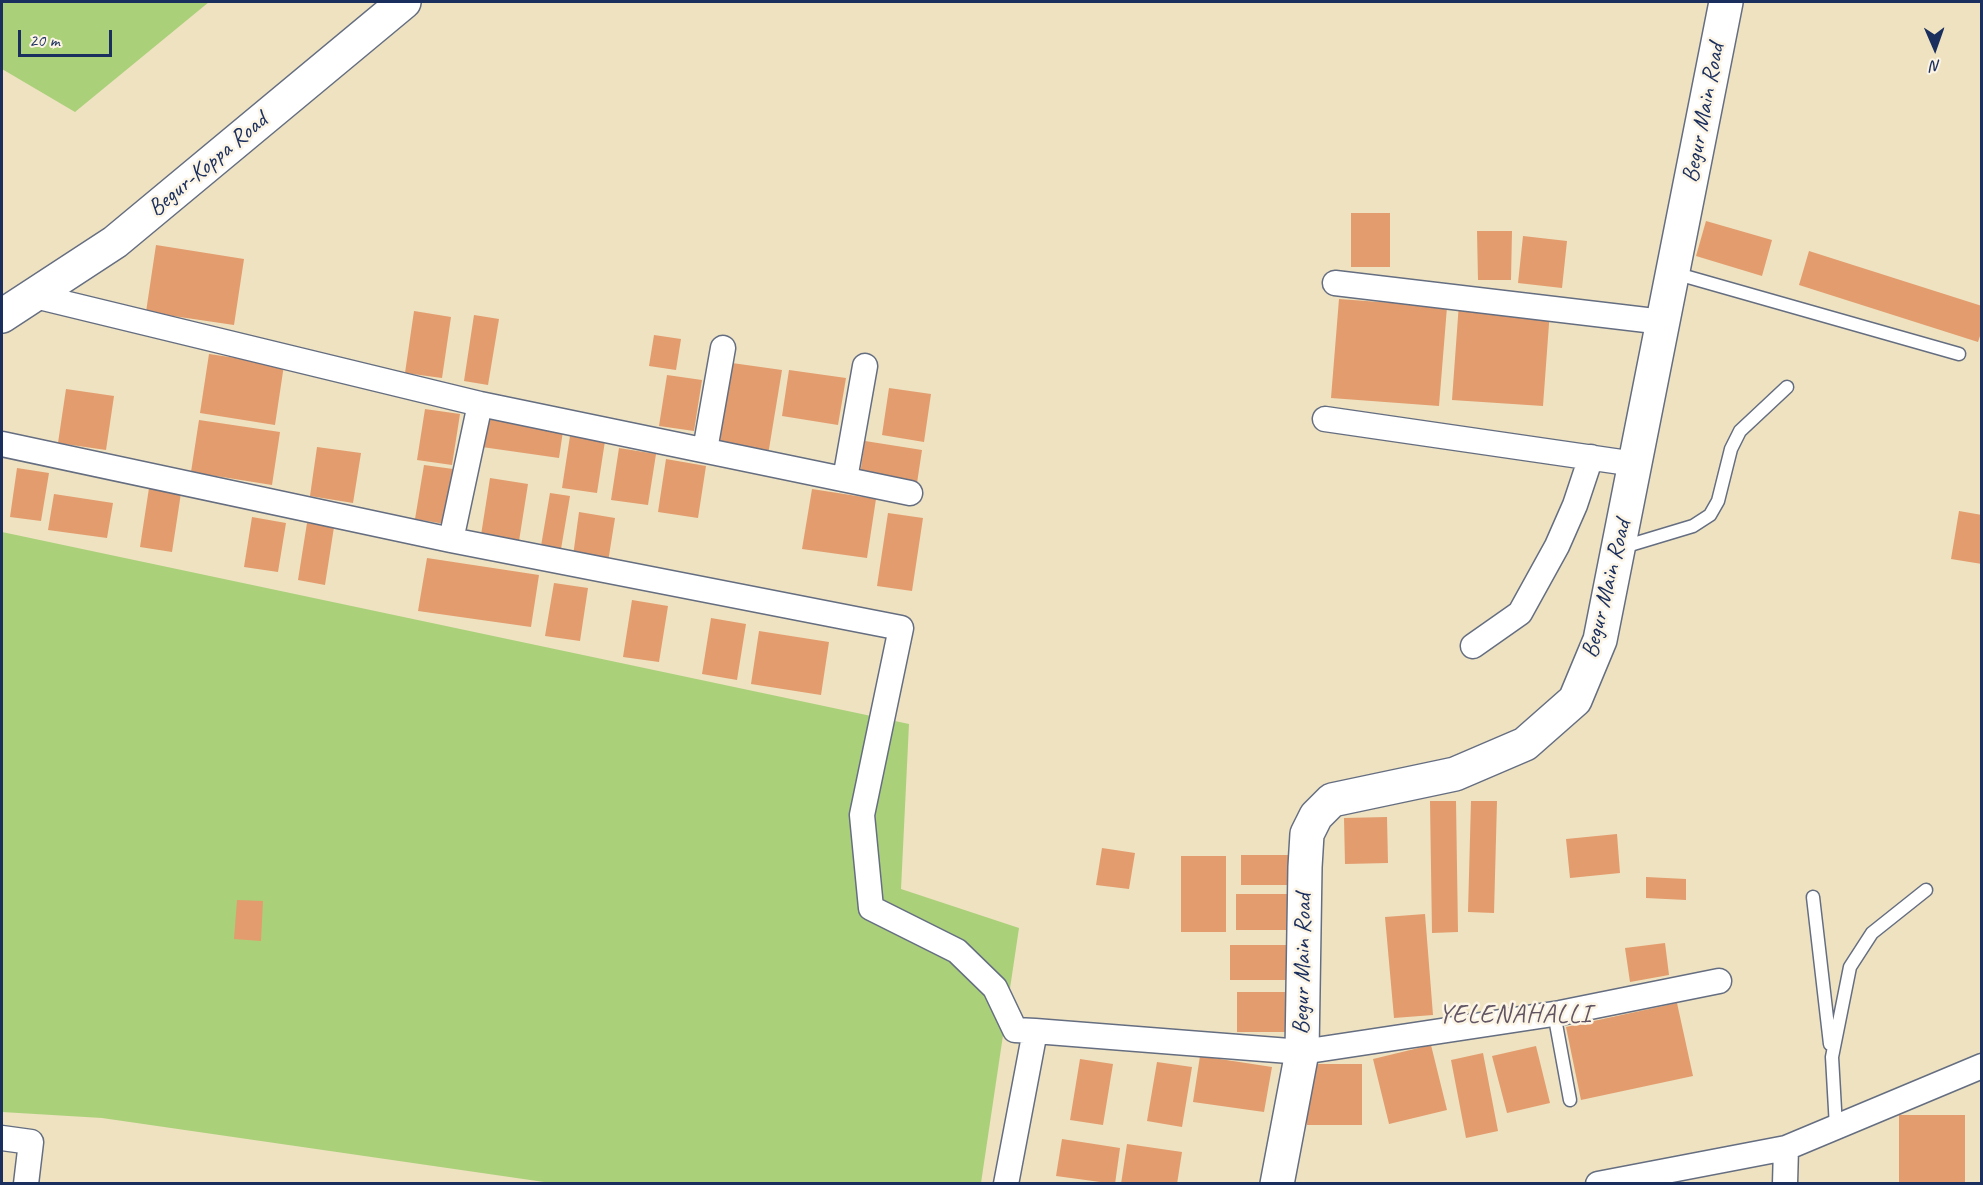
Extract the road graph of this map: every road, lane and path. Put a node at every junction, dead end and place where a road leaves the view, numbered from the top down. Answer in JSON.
{"nodes":[{"id":1,"x":404,"y":2,"type":"edge"},
{"id":2,"x":1726,"y":2,"type":"edge"},
{"id":3,"x":1673,"y":272,"type":"junction"},
{"id":4,"x":1335,"y":283,"type":"dead end"},
{"id":5,"x":35,"y":296,"type":"junction"},
{"id":6,"x":2,"y":316,"type":"edge"},
{"id":7,"x":1663,"y":322,"type":"junction"},
{"id":8,"x":723,"y":348,"type":"dead end"},
{"id":9,"x":1959,"y":354,"type":"dead end"},
{"id":10,"x":865,"y":366,"type":"dead end"},
{"id":11,"x":1787,"y":387,"type":"dead end"},
{"id":12,"x":480,"y":404,"type":"junction"},
{"id":13,"x":1325,"y":419,"type":"dead end"},
{"id":14,"x":2,"y":444,"type":"edge"},
{"id":15,"x":705,"y":450,"type":"junction"},
{"id":16,"x":1591,"y":457,"type":"junction"},
{"id":17,"x":1635,"y":464,"type":"junction"},
{"id":18,"x":845,"y":479,"type":"junction"},
{"id":19,"x":910,"y":493,"type":"dead end"},
{"id":20,"x":451,"y":540,"type":"junction"},
{"id":21,"x":1619,"y":549,"type":"junction"},
{"id":22,"x":1473,"y":646,"type":"dead end"},
{"id":23,"x":1926,"y":890,"type":"dead end"},
{"id":24,"x":1813,"y":897,"type":"dead end"},
{"id":25,"x":1719,"y":981,"type":"dead end"},
{"id":26,"x":1554,"y":1013,"type":"junction"},
{"id":27,"x":1035,"y":1030,"type":"junction"},
{"id":28,"x":1302,"y":1052,"type":"junction"},
{"id":29,"x":1832,"y":1057,"type":"junction"},
{"id":30,"x":1982,"y":1066,"type":"edge"},
{"id":31,"x":1570,"y":1100,"type":"dead end"},
{"id":32,"x":1836,"y":1127,"type":"junction"},
{"id":33,"x":2,"y":1138,"type":"edge"},
{"id":34,"x":1786,"y":1148,"type":"junction"},
{"id":35,"x":26,"y":1184,"type":"edge"},
{"id":36,"x":1006,"y":1184,"type":"edge"},
{"id":37,"x":1277,"y":1184,"type":"edge"},
{"id":38,"x":1599,"y":1184,"type":"edge"},
{"id":39,"x":1785,"y":1184,"type":"edge"}],
"edges":[{"from":1,"to":5,"type":"street","name":"Begur-Koppa Road"},
{"from":2,"to":3,"type":"street","name":"Begur Main Road"},
{"from":3,"to":7,"type":"street","name":"Begur Main Road"},
{"from":3,"to":9,"type":"lane"},
{"from":4,"to":7,"type":"street"},
{"from":5,"to":6,"type":"street","name":"Begur-Koppa Road"},
{"from":5,"to":12,"type":"street"},
{"from":7,"to":17,"type":"street","name":"Begur Main Road"},
{"from":8,"to":15,"type":"street"},
{"from":10,"to":18,"type":"street"},
{"from":11,"to":21,"type":"lane"},
{"from":12,"to":15,"type":"street"},
{"from":12,"to":20,"type":"street"},
{"from":13,"to":16,"type":"street"},
{"from":14,"to":20,"type":"street"},
{"from":15,"to":18,"type":"street"},
{"from":16,"to":17,"type":"street"},
{"from":16,"to":22,"type":"street"},
{"from":17,"to":21,"type":"street","name":"Begur Main Road"},
{"from":18,"to":19,"type":"street"},
{"from":20,"to":27,"type":"street"},
{"from":21,"to":28,"type":"street","name":"Begur Main Road"},
{"from":23,"to":29,"type":"lane"},
{"from":24,"to":29,"type":"lane"},
{"from":25,"to":26,"type":"street"},
{"from":26,"to":28,"type":"street"},
{"from":26,"to":31,"type":"lane"},
{"from":27,"to":28,"type":"street"},
{"from":27,"to":36,"type":"street"},
{"from":28,"to":37,"type":"street","name":"Begur Main Road"},
{"from":29,"to":32,"type":"lane"},
{"from":30,"to":32,"type":"street"},
{"from":32,"to":34,"type":"street"},
{"from":33,"to":35,"type":"street"},
{"from":34,"to":38,"type":"street"},
{"from":34,"to":39,"type":"street"}]}
